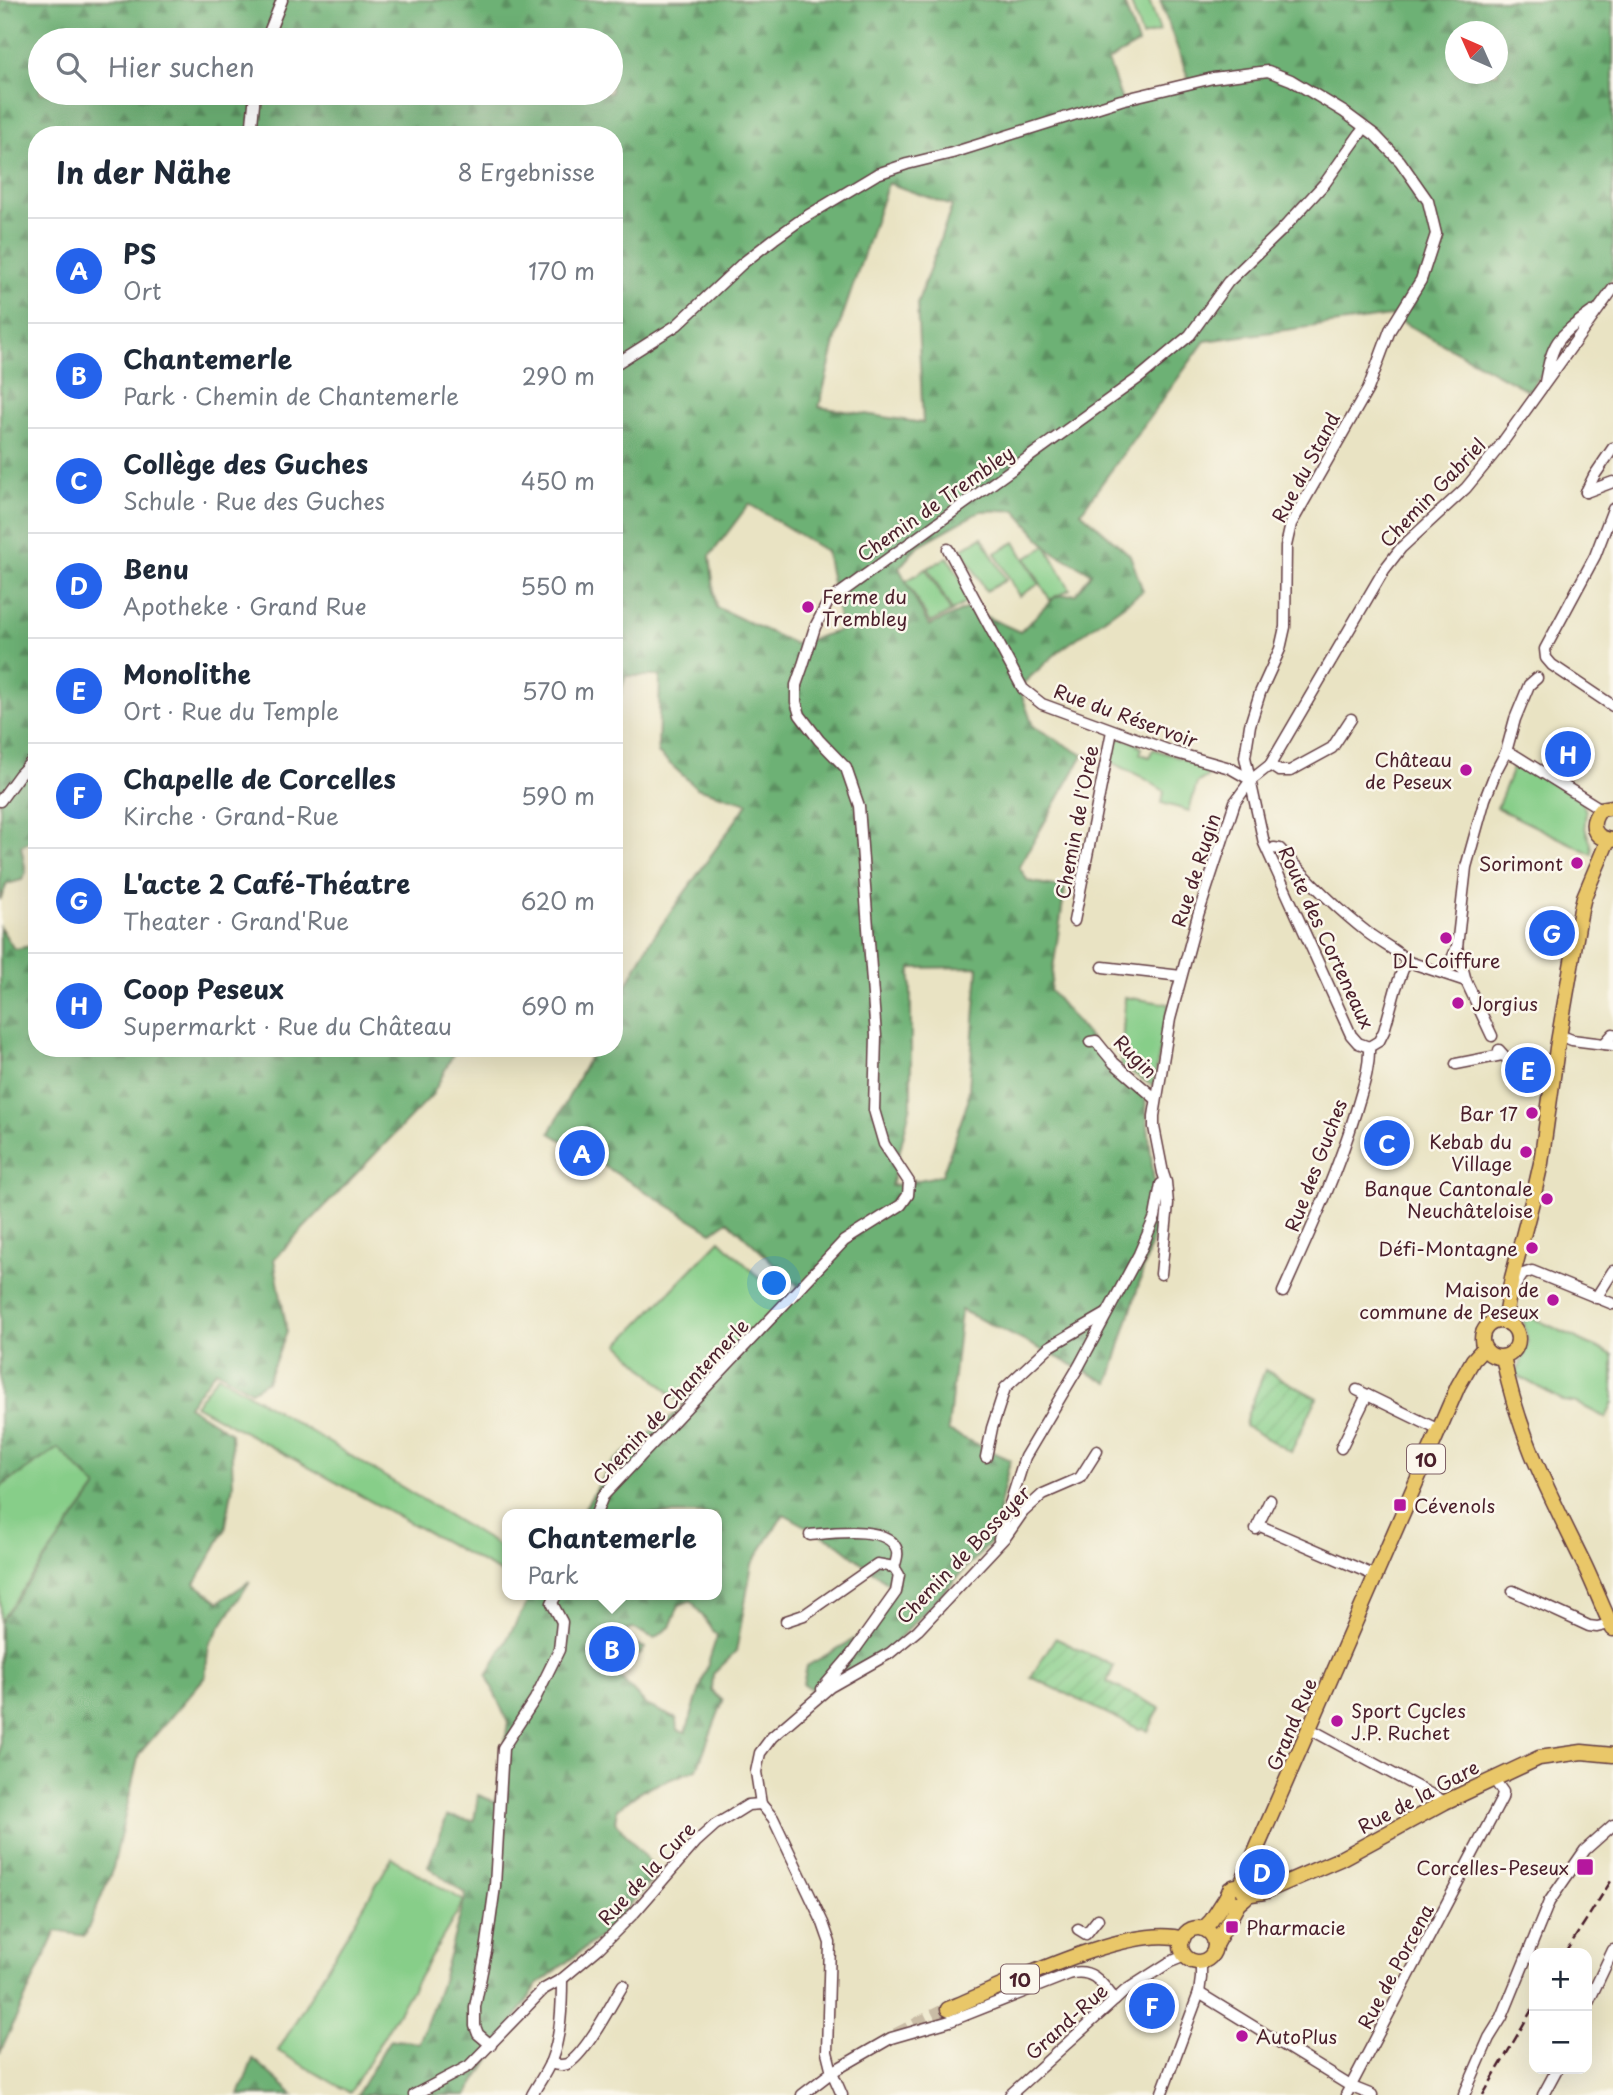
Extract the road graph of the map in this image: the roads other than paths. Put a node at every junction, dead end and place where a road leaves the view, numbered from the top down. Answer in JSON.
{"nodes":[{"id":1,"x":282,"y":0,"type":"edge"},
{"id":2,"x":271,"y":28,"type":"edge"},
{"id":3,"x":254,"y":105,"type":"edge"},
{"id":4,"x":251,"y":126,"type":"edge"},
{"id":5,"x":1364,"y":128,"type":"junction"},
{"id":6,"x":1613,"y":289,"type":"edge"},
{"id":7,"x":1601,"y":305,"type":"junction"},
{"id":8,"x":623,"y":359,"type":"edge"},
{"id":9,"x":1545,"y":385,"type":"junction"},
{"id":10,"x":1613,"y":448,"type":"edge"},
{"id":11,"x":1613,"y":482,"type":"edge"},
{"id":12,"x":1613,"y":509,"type":"edge"},
{"id":13,"x":948,"y":549,"type":"dead end"},
{"id":14,"x":1537,"y":678,"type":"dead end"},
{"id":15,"x":1613,"y":706,"type":"edge"},
{"id":16,"x":1351,"y":719,"type":"dead end"},
{"id":17,"x":1112,"y":731,"type":"junction"},
{"id":18,"x":1506,"y":752,"type":"junction"},
{"id":19,"x":1270,"y":765,"type":"junction"},
{"id":20,"x":28,"y":766,"type":"edge"},
{"id":21,"x":1251,"y":780,"type":"junction"},
{"id":22,"x":0,"y":801,"type":"edge"},
{"id":23,"x":1609,"y":805,"type":"edge"},
{"id":24,"x":1610,"y":840,"type":"edge"},
{"id":25,"x":1275,"y":848,"type":"dead end"},
{"id":26,"x":1074,"y":921,"type":"dead end"},
{"id":27,"x":1457,"y":947,"type":"junction"},
{"id":28,"x":1409,"y":962,"type":"junction"},
{"id":29,"x":1103,"y":967,"type":"dead end"},
{"id":30,"x":1446,"y":973,"type":"junction"},
{"id":31,"x":1181,"y":976,"type":"junction"},
{"id":32,"x":1466,"y":981,"type":"junction"},
{"id":33,"x":1613,"y":1034,"type":"edge"},
{"id":34,"x":1559,"y":1035,"type":"junction"},
{"id":35,"x":1492,"y":1036,"type":"dead end"},
{"id":36,"x":1090,"y":1042,"type":"dead end"},
{"id":37,"x":1608,"y":1045,"type":"edge"},
{"id":38,"x":1369,"y":1048,"type":"junction"},
{"id":39,"x":1555,"y":1060,"type":"junction"},
{"id":40,"x":1456,"y":1064,"type":"dead end"},
{"id":41,"x":1156,"y":1099,"type":"junction"},
{"id":42,"x":1163,"y":1173,"type":"junction"},
{"id":43,"x":901,"y":1205,"type":"joint"},
{"id":44,"x":1613,"y":1271,"type":"edge"},
{"id":45,"x":1161,"y":1274,"type":"dead end"},
{"id":46,"x":1283,"y":1292,"type":"dead end"},
{"id":47,"x":1596,"y":1297,"type":"junction"},
{"id":48,"x":1508,"y":1298,"type":"junction"},
{"id":49,"x":1613,"y":1304,"type":"edge"},
{"id":50,"x":1106,"y":1314,"type":"junction"},
{"id":51,"x":1504,"y":1322,"type":"junction"},
{"id":52,"x":1484,"y":1348,"type":"junction"},
{"id":53,"x":1503,"y":1357,"type":"junction"},
{"id":54,"x":1439,"y":1430,"type":"junction"},
{"id":55,"x":1341,"y":1448,"type":"dead end"},
{"id":56,"x":1097,"y":1451,"type":"dead end"},
{"id":57,"x":986,"y":1457,"type":"dead end"},
{"id":58,"x":1270,"y":1500,"type":"dead end"},
{"id":59,"x":598,"y":1509,"type":"edge"},
{"id":60,"x":810,"y":1535,"type":"dead end"},
{"id":61,"x":996,"y":1545,"type":"junction"},
{"id":62,"x":894,"y":1567,"type":"junction"},
{"id":63,"x":1376,"y":1576,"type":"junction"},
{"id":64,"x":1513,"y":1591,"type":"dead end"},
{"id":65,"x":553,"y":1600,"type":"edge"},
{"id":66,"x":786,"y":1621,"type":"dead end"},
{"id":67,"x":1612,"y":1628,"type":"edge"},
{"id":68,"x":812,"y":1701,"type":"junction"},
{"id":69,"x":1310,"y":1729,"type":"junction"},
{"id":70,"x":1613,"y":1755,"type":"edge"},
{"id":71,"x":1493,"y":1778,"type":"junction"},
{"id":72,"x":1445,"y":1802,"type":"junction"},
{"id":73,"x":761,"y":1804,"type":"junction"},
{"id":74,"x":1613,"y":1825,"type":"edge"},
{"id":75,"x":1238,"y":1896,"type":"junction"},
{"id":76,"x":1098,"y":1919,"type":"dead end"},
{"id":77,"x":1078,"y":1929,"type":"dead end"},
{"id":78,"x":1203,"y":1929,"type":"junction"},
{"id":79,"x":1183,"y":1939,"type":"junction"},
{"id":80,"x":1216,"y":1945,"type":"junction"},
{"id":81,"x":1613,"y":1950,"type":"edge"},
{"id":82,"x":1185,"y":1956,"type":"junction"},
{"id":83,"x":1201,"y":1962,"type":"junction"},
{"id":84,"x":562,"y":1979,"type":"junction"},
{"id":85,"x":623,"y":1985,"type":"dead end"},
{"id":86,"x":1199,"y":1993,"type":"junction"},
{"id":87,"x":1592,"y":1994,"type":"edge"},
{"id":88,"x":1115,"y":2000,"type":"junction"},
{"id":89,"x":948,"y":2009,"type":"tunnel mouth"},
{"id":90,"x":491,"y":2045,"type":"junction"},
{"id":91,"x":550,"y":2063,"type":"junction"},
{"id":92,"x":832,"y":2072,"type":"junction"},
{"id":93,"x":1554,"y":2074,"type":"edge"},
{"id":94,"x":1349,"y":2091,"type":"edge"},
{"id":95,"x":414,"y":2095,"type":"edge"},
{"id":96,"x":532,"y":2095,"type":"edge"},
{"id":97,"x":803,"y":2095,"type":"edge"},
{"id":98,"x":842,"y":2095,"type":"edge"},
{"id":99,"x":1010,"y":2095,"type":"edge"},
{"id":100,"x":1161,"y":2095,"type":"edge"},
{"id":101,"x":1371,"y":2095,"type":"edge"},
{"id":102,"x":1464,"y":2095,"type":"edge"},
{"id":103,"x":1543,"y":2095,"type":"edge"}],
"edges":[{"from":1,"to":2,"type":"street"},
{"from":3,"to":4,"type":"street"},
{"from":5,"to":8,"type":"street","name":"Rue du Stand"},
{"from":5,"to":21,"type":"street","name":"Rue du Stand"},
{"from":5,"to":43,"type":"street","name":"Chemin de Trembley"},
{"from":6,"to":7,"type":"street","name":"Chemin Gabriel"},
{"from":7,"to":9,"type":"street","name":"Chemin Gabriel"},
{"from":7,"to":9,"type":"street"},
{"from":9,"to":19,"type":"street","name":"Chemin Gabriel"},
{"from":10,"to":11,"type":"street"},
{"from":12,"to":15,"type":"street"},
{"from":13,"to":17,"type":"street","name":"Rue du Réservoir"},
{"from":14,"to":18,"type":"street"},
{"from":16,"to":19,"type":"street"},
{"from":17,"to":21,"type":"street","name":"Rue du Réservoir"},
{"from":17,"to":26,"type":"street","name":"Chemin de l'Orée"},
{"from":18,"to":23,"type":"street"},
{"from":18,"to":27,"type":"street"},
{"from":19,"to":21,"type":"street","name":"Chemin Gabriel"},
{"from":20,"to":22,"type":"street"},
{"from":21,"to":31,"type":"street","name":"Rue de Rugin"},
{"from":21,"to":38,"type":"street","name":"Route des Corteneaux"},
{"from":23,"to":24,"type":"main road"},
{"from":24,"to":34,"type":"main road"},
{"from":25,"to":28,"type":"street"},
{"from":27,"to":30,"type":"street"},
{"from":27,"to":32,"type":"street"},
{"from":28,"to":30,"type":"street"},
{"from":28,"to":38,"type":"street","name":"Route des Corteneaux"},
{"from":29,"to":31,"type":"street"},
{"from":30,"to":32,"type":"street"},
{"from":31,"to":41,"type":"street","name":"Rue de Rugin"},
{"from":32,"to":35,"type":"street"},
{"from":33,"to":37,"type":"street"},
{"from":34,"to":37,"type":"street"},
{"from":34,"to":39,"type":"main road"},
{"from":36,"to":41,"type":"street","name":"Rugin"},
{"from":38,"to":46,"type":"street","name":"Rue des Guches"},
{"from":39,"to":40,"type":"street"},
{"from":39,"to":48,"type":"main road"},
{"from":41,"to":42,"type":"street","name":"Rue de Rugin"},
{"from":42,"to":45,"type":"street","name":"Rue de Rugin"},
{"from":42,"to":50,"type":"street","name":"Rue de Rugin"},
{"from":43,"to":59,"type":"street","name":"Chemin de Chantemerle"},
{"from":44,"to":47,"type":"street"},
{"from":47,"to":48,"type":"street"},
{"from":47,"to":49,"type":"street"},
{"from":48,"to":51,"type":"main road"},
{"from":50,"to":57,"type":"street"},
{"from":50,"to":61,"type":"street","name":"Rue de Rugin"},
{"from":51,"to":52,"type":"main road"},
{"from":51,"to":53,"type":"main road"},
{"from":52,"to":53,"type":"main road"},
{"from":52,"to":54,"type":"main road","number":"10"},
{"from":53,"to":67,"type":"main road"},
{"from":54,"to":55,"type":"street"},
{"from":54,"to":63,"type":"main road","number":"10"},
{"from":56,"to":61,"type":"street","name":"Chemin de Bosseyer"},
{"from":58,"to":63,"type":"street"},
{"from":60,"to":62,"type":"street"},
{"from":61,"to":68,"type":"street","name":"Chemin de Bosseyer"},
{"from":62,"to":66,"type":"street"},
{"from":62,"to":68,"type":"street"},
{"from":63,"to":69,"type":"main road","name":"Grand Rue","number":"10"},
{"from":64,"to":67,"type":"street"},
{"from":65,"to":90,"type":"street"},
{"from":68,"to":73,"type":"street","name":"Chemin de Bosseyer"},
{"from":69,"to":72,"type":"street"},
{"from":69,"to":75,"type":"main road","name":"Grand Rue","number":"10"},
{"from":70,"to":71,"type":"main road","name":"Rue de la Gare"},
{"from":71,"to":72,"type":"main road","name":"Rue de la Gare"},
{"from":71,"to":94,"type":"street","name":"Rue de Porcena"},
{"from":72,"to":75,"type":"main road","name":"Rue de la Gare"},
{"from":73,"to":84,"type":"street","name":"Rue de la Cure"},
{"from":73,"to":92,"type":"street"},
{"from":74,"to":102,"type":"street"},
{"from":75,"to":78,"type":"main road","number":"10"},
{"from":75,"to":80,"type":"main road","number":"10"},
{"from":76,"to":77,"type":"street"},
{"from":78,"to":79,"type":"main road"},
{"from":78,"to":80,"type":"main road"},
{"from":79,"to":82,"type":"main road"},
{"from":79,"to":89,"type":"main road","number":"10"},
{"from":80,"to":83,"type":"main road"},
{"from":81,"to":87,"type":"street"},
{"from":82,"to":83,"type":"main road"},
{"from":82,"to":88,"type":"street","name":"Grand-Rue"},
{"from":83,"to":86,"type":"street"},
{"from":84,"to":90,"type":"street","name":"Rue de la Cure"},
{"from":84,"to":91,"type":"street"},
{"from":85,"to":91,"type":"street"},
{"from":86,"to":94,"type":"street"},
{"from":86,"to":100,"type":"street"},
{"from":88,"to":92,"type":"street"},
{"from":88,"to":99,"type":"street","name":"Grand-Rue"},
{"from":90,"to":95,"type":"street","name":"Rue de la Cure"},
{"from":91,"to":96,"type":"street"},
{"from":92,"to":97,"type":"street"},
{"from":92,"to":98,"type":"street"},
{"from":93,"to":103,"type":"street"},
{"from":94,"to":101,"type":"street"}]}
